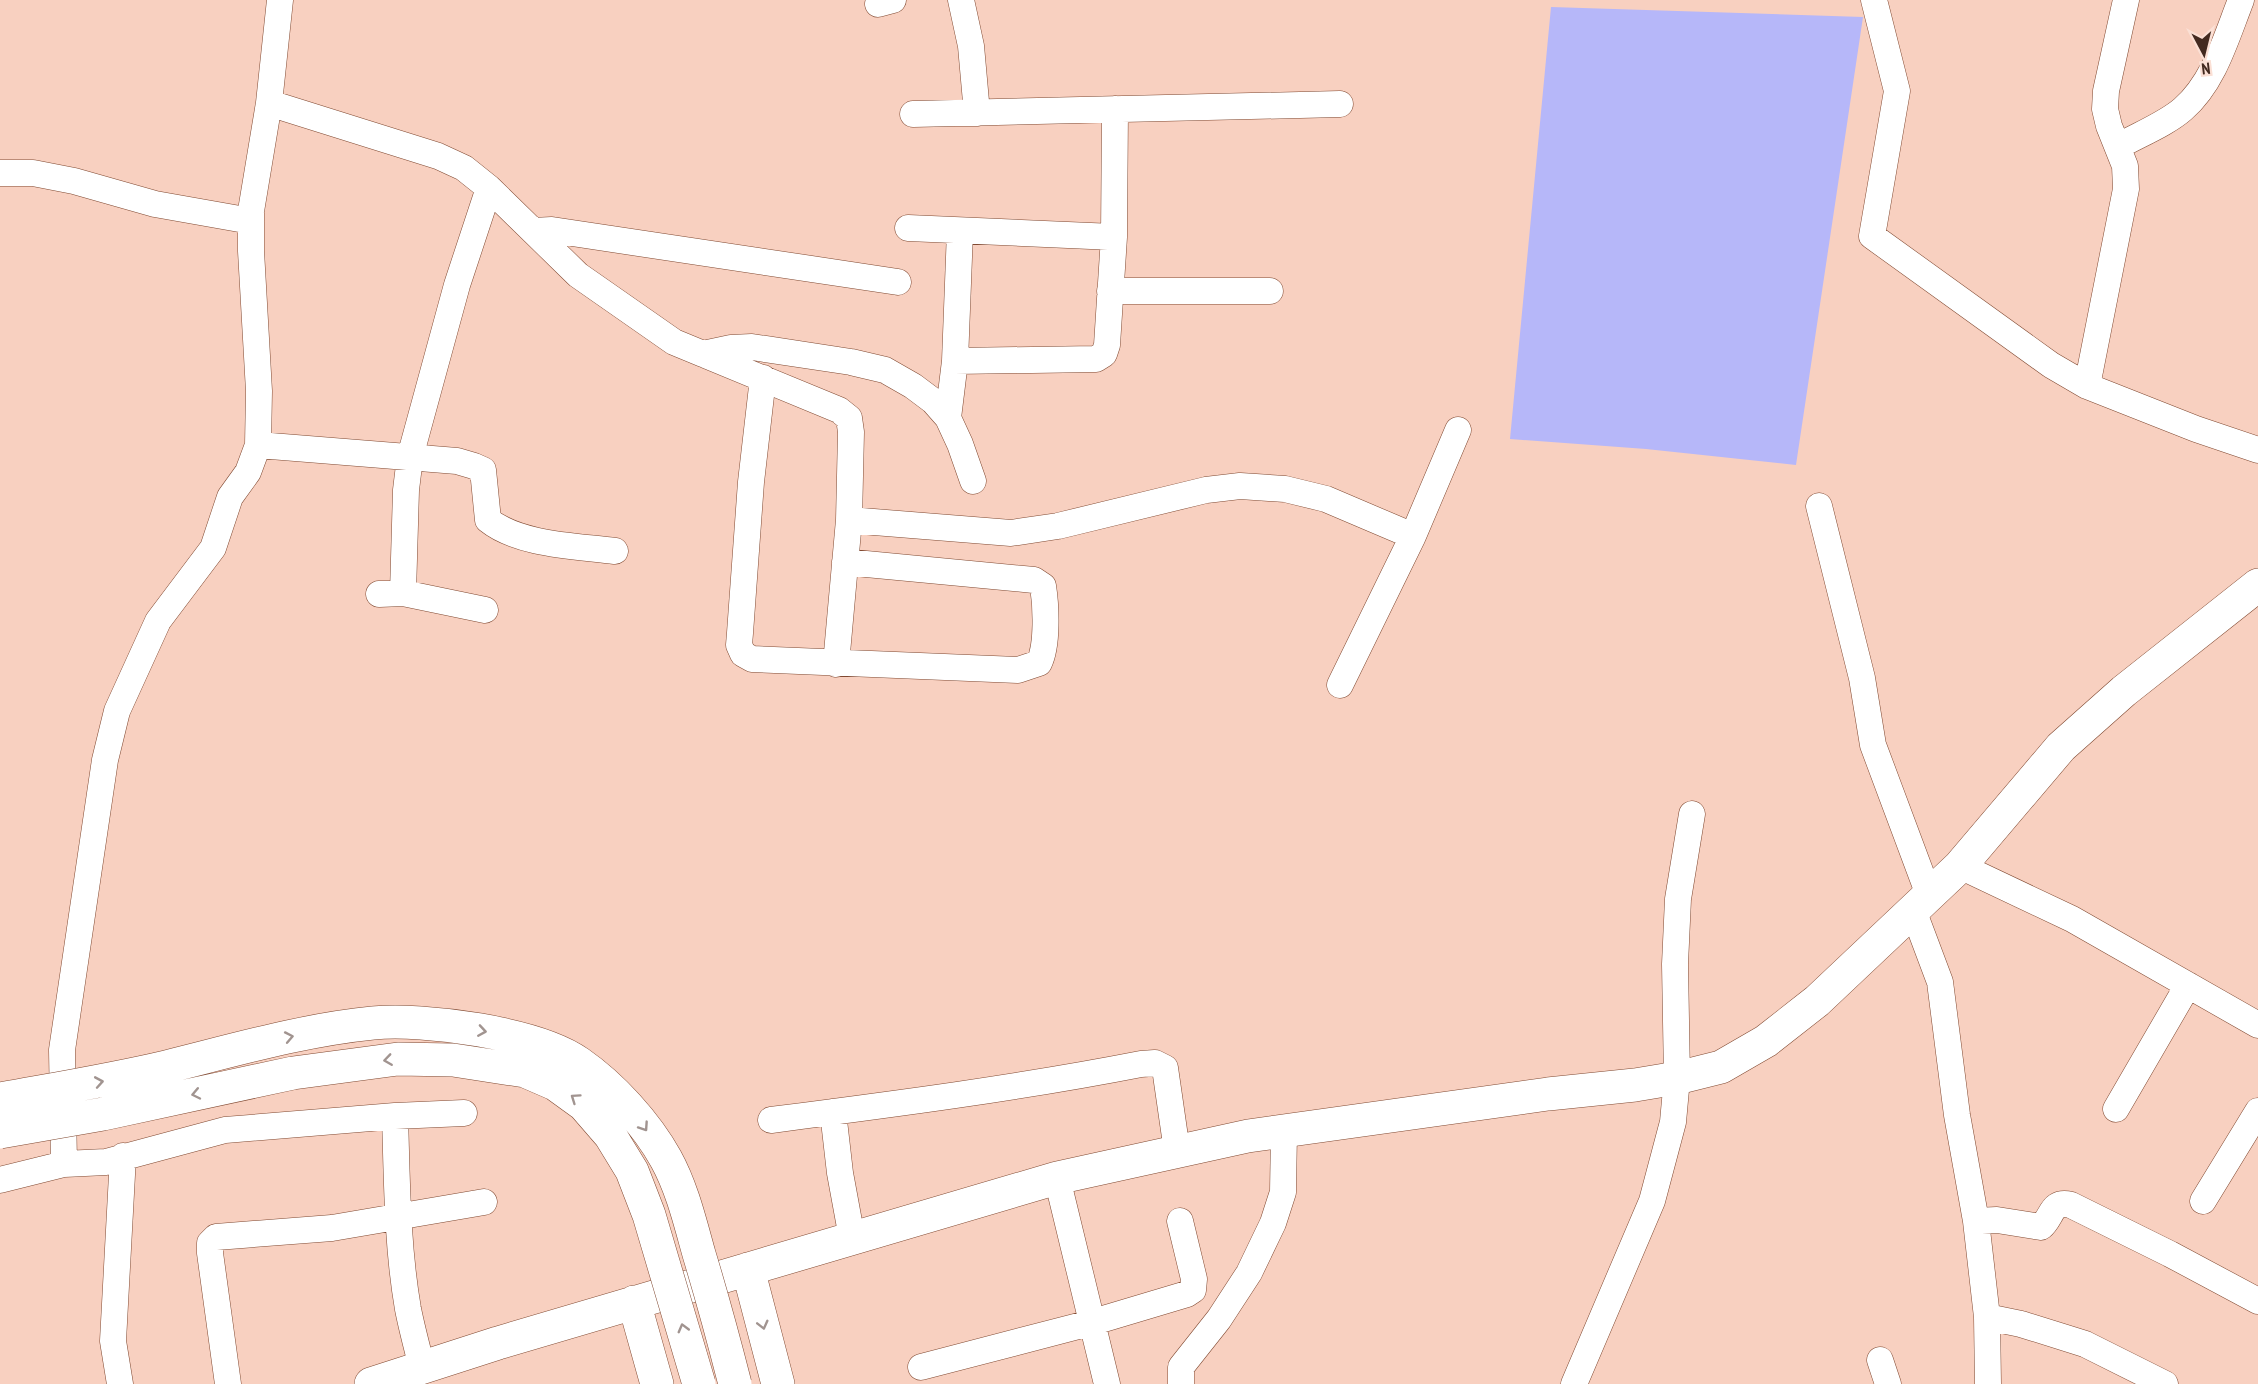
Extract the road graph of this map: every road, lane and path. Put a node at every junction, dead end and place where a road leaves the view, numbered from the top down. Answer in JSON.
{"nodes":[{"id":1,"x":280,"y":0,"type":"edge"},
{"id":2,"x":961,"y":0,"type":"edge"},
{"id":3,"x":1874,"y":0,"type":"edge"},
{"id":4,"x":2126,"y":0,"type":"edge"},
{"id":5,"x":2241,"y":0,"type":"edge"},
{"id":6,"x":269,"y":103,"type":"junction"},
{"id":7,"x":1340,"y":104,"type":"dead end"},
{"id":8,"x":1115,"y":109,"type":"junction"},
{"id":9,"x":977,"y":113,"type":"junction"},
{"id":10,"x":913,"y":114,"type":"dead end"},
{"id":11,"x":2119,"y":146,"type":"junction"},
{"id":12,"x":0,"y":173,"type":"edge"},
{"id":13,"x":489,"y":188,"type":"junction"},
{"id":14,"x":251,"y":221,"type":"junction"},
{"id":15,"x":908,"y":228,"type":"dead end"},
{"id":16,"x":533,"y":231,"type":"junction"},
{"id":17,"x":960,"y":231,"type":"junction"},
{"id":18,"x":1114,"y":237,"type":"junction"},
{"id":19,"x":898,"y":282,"type":"dead end"},
{"id":20,"x":1110,"y":291,"type":"junction"},
{"id":21,"x":1270,"y":291,"type":"dead end"},
{"id":22,"x":703,"y":354,"type":"junction"},
{"id":23,"x":955,"y":361,"type":"junction"},
{"id":24,"x":763,"y":378,"type":"junction"},
{"id":25,"x":2087,"y":386,"type":"junction"},
{"id":26,"x":948,"y":418,"type":"junction"},
{"id":27,"x":1458,"y":430,"type":"dead end"},
{"id":28,"x":258,"y":446,"type":"junction"},
{"id":29,"x":2258,"y":450,"type":"edge"},
{"id":30,"x":410,"y":457,"type":"junction"},
{"id":31,"x":972,"y":481,"type":"dead end"},
{"id":32,"x":1819,"y":506,"type":"dead end"},
{"id":33,"x":849,"y":520,"type":"junction"},
{"id":34,"x":1413,"y":536,"type":"junction"},
{"id":35,"x":615,"y":551,"type":"dead end"},
{"id":36,"x":845,"y":562,"type":"junction"},
{"id":37,"x":2258,"y":585,"type":"edge"},
{"id":38,"x":485,"y":610,"type":"dead end"},
{"id":39,"x":836,"y":664,"type":"junction"},
{"id":40,"x":1340,"y":685,"type":"dead end"},
{"id":41,"x":1692,"y":814,"type":"dead end"},
{"id":42,"x":1960,"y":866,"type":"junction"},
{"id":43,"x":1921,"y":902,"type":"junction"},
{"id":44,"x":2188,"y":985,"type":"junction"},
{"id":45,"x":2258,"y":1025,"type":"edge"},
{"id":46,"x":1677,"y":1078,"type":"junction"},
{"id":47,"x":0,"y":1099,"type":"edge"},
{"id":48,"x":2116,"y":1109,"type":"dead end"},
{"id":49,"x":2258,"y":1111,"type":"edge"},
{"id":50,"x":832,"y":1112,"type":"junction"},
{"id":51,"x":464,"y":1113,"type":"dead end"},
{"id":52,"x":395,"y":1116,"type":"junction"},
{"id":53,"x":771,"y":1120,"type":"dead end"},
{"id":54,"x":1284,"y":1131,"type":"junction"},
{"id":55,"x":0,"y":1132,"type":"edge"},
{"id":56,"x":1177,"y":1151,"type":"junction"},
{"id":57,"x":123,"y":1156,"type":"junction"},
{"id":58,"x":64,"y":1164,"type":"junction"},
{"id":59,"x":1057,"y":1178,"type":"junction"},
{"id":60,"x":0,"y":1180,"type":"edge"},
{"id":61,"x":2203,"y":1201,"type":"dead end"},
{"id":62,"x":484,"y":1202,"type":"dead end"},
{"id":63,"x":399,"y":1217,"type":"junction"},
{"id":64,"x":1180,"y":1221,"type":"dead end"},
{"id":65,"x":1976,"y":1221,"type":"junction"},
{"id":66,"x":852,"y":1238,"type":"junction"},
{"id":67,"x":748,"y":1269,"type":"junction"},
{"id":68,"x":2258,"y":1301,"type":"edge"},
{"id":69,"x":634,"y":1302,"type":"junction"},
{"id":70,"x":1987,"y":1317,"type":"junction"},
{"id":71,"x":1090,"y":1323,"type":"junction"},
{"id":72,"x":1880,"y":1360,"type":"dead end"},
{"id":73,"x":921,"y":1366,"type":"dead end"},
{"id":74,"x":422,"y":1367,"type":"junction"},
{"id":75,"x":120,"y":1384,"type":"edge"},
{"id":76,"x":228,"y":1384,"type":"edge"},
{"id":77,"x":370,"y":1384,"type":"edge"},
{"id":78,"x":657,"y":1384,"type":"edge"},
{"id":79,"x":699,"y":1384,"type":"edge"},
{"id":80,"x":735,"y":1384,"type":"edge"},
{"id":81,"x":778,"y":1384,"type":"edge"},
{"id":82,"x":1107,"y":1384,"type":"edge"},
{"id":83,"x":1181,"y":1384,"type":"edge"},
{"id":84,"x":1574,"y":1384,"type":"edge"},
{"id":85,"x":1888,"y":1384,"type":"edge"},
{"id":86,"x":1988,"y":1384,"type":"edge"},
{"id":87,"x":2165,"y":1384,"type":"edge"}],
"edges":[{"from":1,"to":6,"type":"street"},
{"from":2,"to":9,"type":"street"},
{"from":3,"to":25,"type":"street"},
{"from":4,"to":11,"type":"street"},
{"from":5,"to":11,"type":"street"},
{"from":6,"to":13,"type":"street"},
{"from":6,"to":14,"type":"street"},
{"from":7,"to":8,"type":"street"},
{"from":8,"to":9,"type":"street"},
{"from":8,"to":18,"type":"street"},
{"from":9,"to":10,"type":"street"},
{"from":11,"to":25,"type":"street"},
{"from":12,"to":14,"type":"street"},
{"from":13,"to":16,"type":"street"},
{"from":13,"to":30,"type":"street"},
{"from":14,"to":28,"type":"street"},
{"from":15,"to":17,"type":"street"},
{"from":16,"to":19,"type":"street"},
{"from":16,"to":22,"type":"street"},
{"from":17,"to":18,"type":"street"},
{"from":17,"to":23,"type":"street"},
{"from":18,"to":20,"type":"street"},
{"from":20,"to":21,"type":"street"},
{"from":20,"to":23,"type":"street"},
{"from":22,"to":24,"type":"street"},
{"from":22,"to":26,"type":"street"},
{"from":23,"to":26,"type":"street"},
{"from":24,"to":33,"type":"street"},
{"from":24,"to":39,"type":"street"},
{"from":25,"to":29,"type":"street"},
{"from":26,"to":31,"type":"street"},
{"from":27,"to":34,"type":"street"},
{"from":28,"to":30,"type":"street"},
{"from":28,"to":58,"type":"street"},
{"from":30,"to":35,"type":"street"},
{"from":30,"to":38,"type":"street"},
{"from":32,"to":43,"type":"street"},
{"from":33,"to":34,"type":"street"},
{"from":33,"to":36,"type":"street"},
{"from":34,"to":40,"type":"street"},
{"from":36,"to":39,"type":"street"},
{"from":36,"to":39,"type":"street"},
{"from":37,"to":42,"type":"main road"},
{"from":41,"to":46,"type":"street"},
{"from":42,"to":43,"type":"main road"},
{"from":42,"to":44,"type":"street"},
{"from":43,"to":46,"type":"main road"},
{"from":43,"to":65,"type":"street"},
{"from":44,"to":45,"type":"street"},
{"from":44,"to":48,"type":"street"},
{"from":46,"to":54,"type":"main road"},
{"from":46,"to":84,"type":"street"},
{"from":47,"to":80,"type":"main road","one_way":true,"bridge":true},
{"from":49,"to":61,"type":"street"},
{"from":50,"to":53,"type":"street"},
{"from":50,"to":56,"type":"street"},
{"from":50,"to":66,"type":"street"},
{"from":51,"to":52,"type":"street"},
{"from":52,"to":57,"type":"street"},
{"from":52,"to":63,"type":"street"},
{"from":54,"to":56,"type":"main road"},
{"from":54,"to":83,"type":"street"},
{"from":79,"to":55,"type":"main road","one_way":true,"bridge":true},
{"from":56,"to":59,"type":"main road"},
{"from":57,"to":58,"type":"street"},
{"from":57,"to":75,"type":"street"},
{"from":58,"to":60,"type":"street"},
{"from":59,"to":66,"type":"main road"},
{"from":59,"to":71,"type":"street"},
{"from":62,"to":63,"type":"street"},
{"from":63,"to":74,"type":"street"},
{"from":63,"to":76,"type":"street"},
{"from":64,"to":71,"type":"street"},
{"from":65,"to":68,"type":"street"},
{"from":65,"to":70,"type":"street"},
{"from":66,"to":67,"type":"main road"},
{"from":67,"to":69,"type":"main road"},
{"from":67,"to":81,"type":"main road","one_way":true},
{"from":69,"to":74,"type":"main road"},
{"from":69,"to":78,"type":"main road"},
{"from":70,"to":86,"type":"street"},
{"from":70,"to":87,"type":"street"},
{"from":71,"to":73,"type":"street"},
{"from":71,"to":82,"type":"street"},
{"from":72,"to":85,"type":"street"},
{"from":74,"to":77,"type":"main road"}]}
